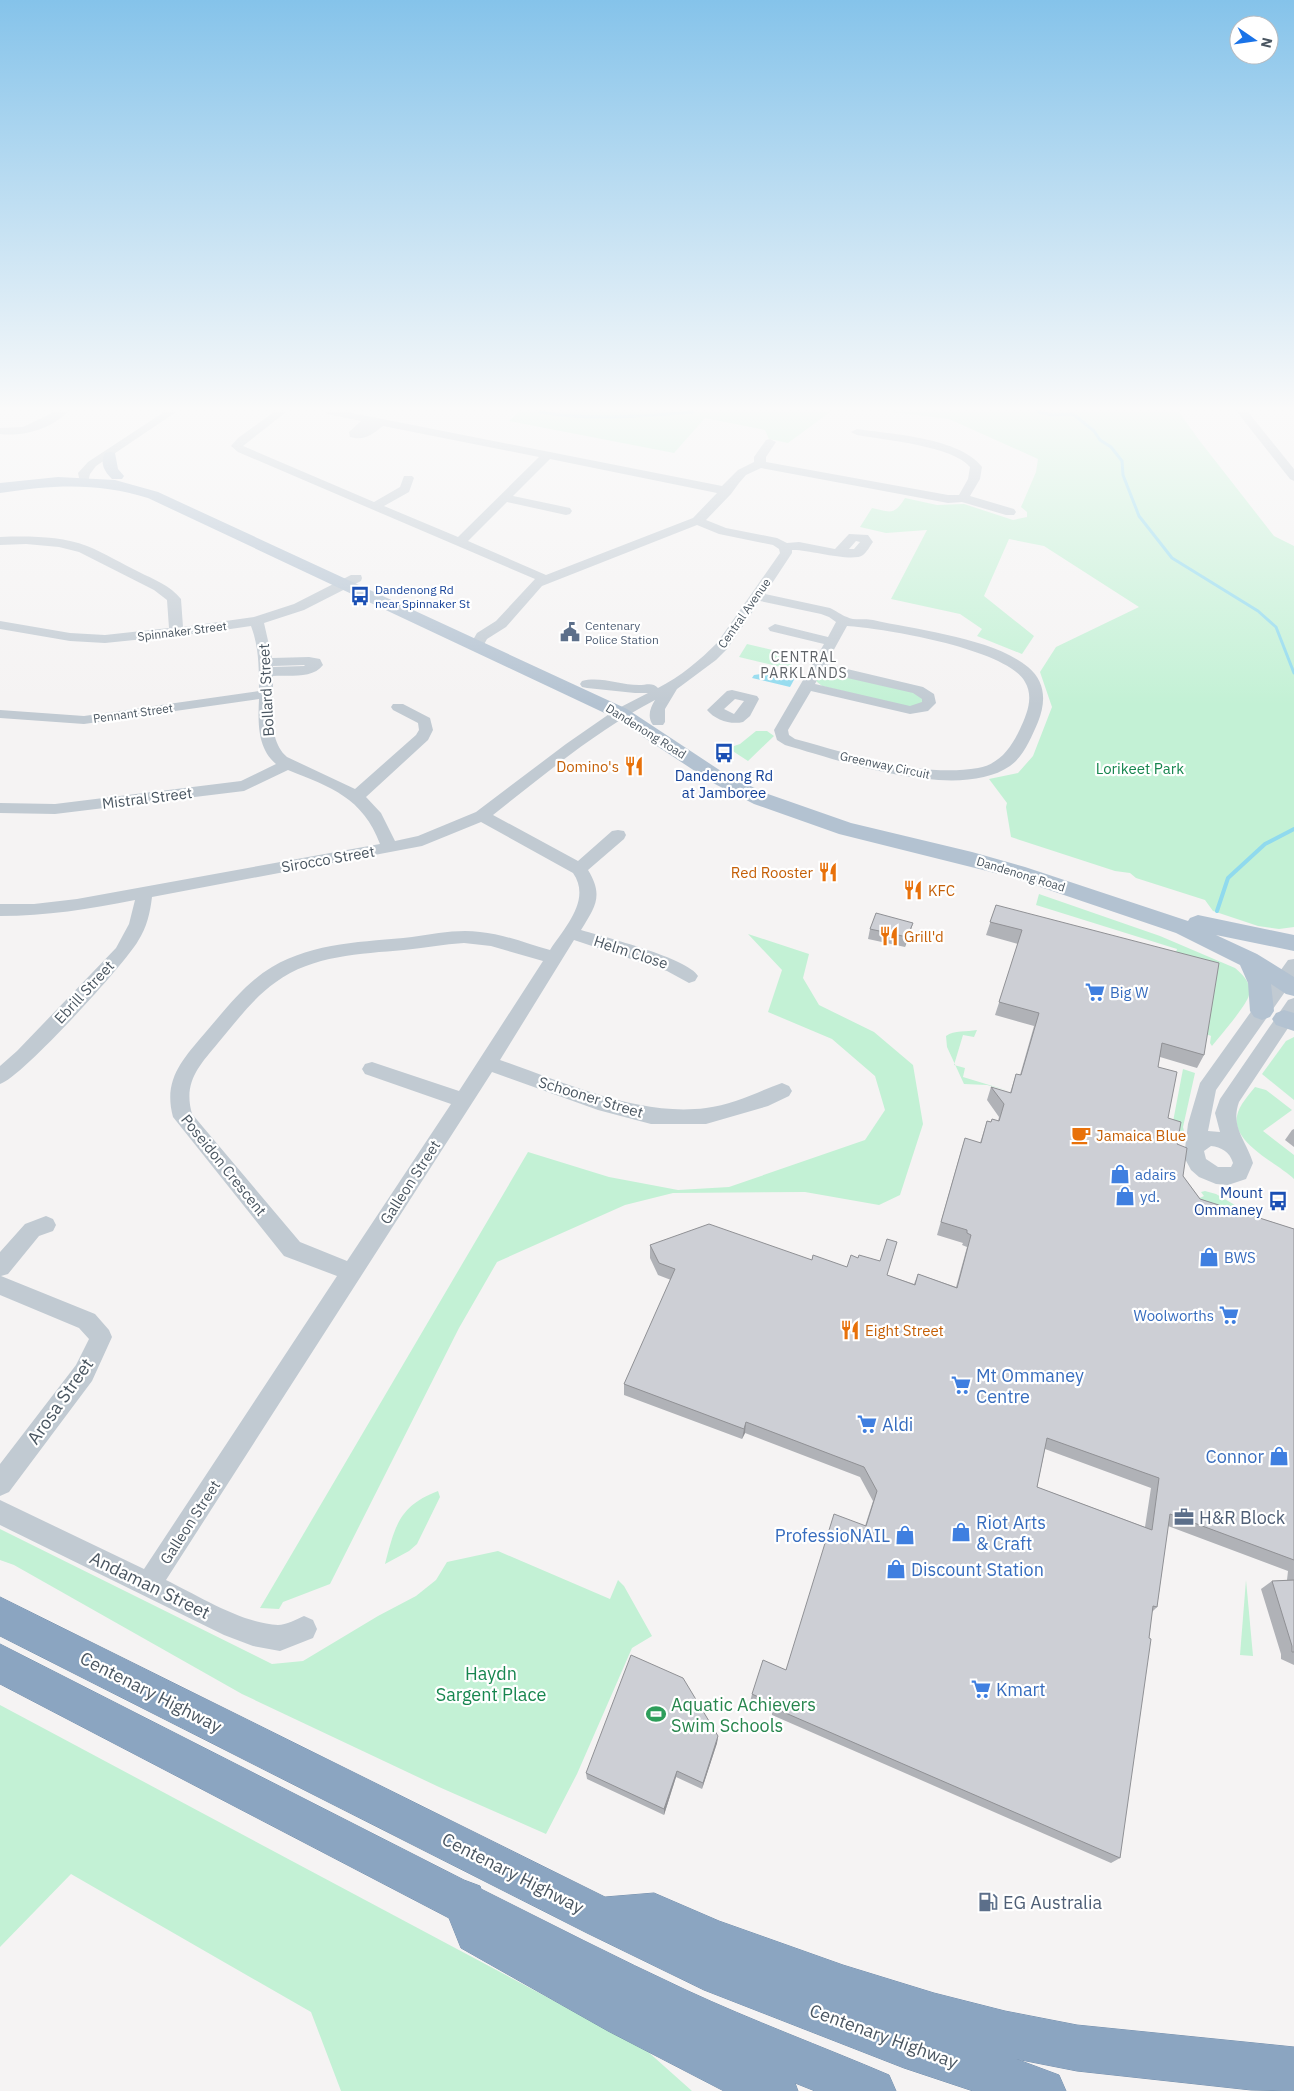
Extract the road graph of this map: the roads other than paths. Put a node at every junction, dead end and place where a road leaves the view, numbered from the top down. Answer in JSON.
{"nodes":[{"id":1,"x":187,"y":510,"type":"edge"},
{"id":2,"x":202,"y":510,"type":"edge"},
{"id":3,"x":380,"y":510,"type":"edge"},
{"id":4,"x":493,"y":510,"type":"edge"},
{"id":5,"x":559,"y":510,"type":"edge"},
{"id":6,"x":711,"y":510,"type":"edge"},
{"id":7,"x":1002,"y":510,"type":"edge"},
{"id":8,"x":566,"y":511,"type":"dead end"},
{"id":9,"x":1010,"y":512,"type":"dead end"},
{"id":10,"x":697,"y":521,"type":"junction"},
{"id":11,"x":0,"y":541,"type":"edge"},
{"id":12,"x":460,"y":542,"type":"junction"},
{"id":13,"x":785,"y":547,"type":"junction"},
{"id":14,"x":838,"y":553,"type":"dead end"},
{"id":15,"x":544,"y":579,"type":"junction"},
{"id":16,"x":351,"y":581,"type":"junction"},
{"id":17,"x":757,"y":596,"type":"junction"},
{"id":18,"x":256,"y":620,"type":"junction"},
{"id":19,"x":843,"y":622,"type":"junction"},
{"id":20,"x":0,"y":625,"type":"edge"},
{"id":21,"x":770,"y":627,"type":"dead end"},
{"id":22,"x":176,"y":631,"type":"junction"},
{"id":23,"x":486,"y":641,"type":"junction"},
{"id":24,"x":833,"y":642,"type":"junction"},
{"id":25,"x":819,"y":667,"type":"junction"},
{"id":26,"x":689,"y":672,"type":"junction"},
{"id":27,"x":587,"y":684,"type":"junction"},
{"id":28,"x":674,"y":684,"type":"junction"},
{"id":29,"x":807,"y":686,"type":"junction"},
{"id":30,"x":651,"y":688,"type":"junction"},
{"id":31,"x":266,"y":694,"type":"junction"},
{"id":32,"x":398,"y":707,"type":"dead end"},
{"id":33,"x":627,"y":708,"type":"junction"},
{"id":34,"x":0,"y":714,"type":"edge"},
{"id":35,"x":658,"y":722,"type":"junction"},
{"id":36,"x":288,"y":764,"type":"junction"},
{"id":37,"x":357,"y":796,"type":"junction"},
{"id":38,"x":0,"y":808,"type":"edge"},
{"id":39,"x":482,"y":816,"type":"junction"},
{"id":40,"x":618,"y":835,"type":"dead end"},
{"id":41,"x":389,"y":848,"type":"junction"},
{"id":42,"x":579,"y":869,"type":"junction"},
{"id":43,"x":144,"y":894,"type":"junction"},
{"id":44,"x":2,"y":913,"type":"edge"},
{"id":45,"x":1198,"y":922,"type":"junction"},
{"id":46,"x":571,"y":933,"type":"junction"},
{"id":47,"x":1294,"y":943,"type":"edge"},
{"id":48,"x":555,"y":958,"type":"junction"},
{"id":49,"x":1250,"y":960,"type":"junction"},
{"id":50,"x":1291,"y":974,"type":"edge"},
{"id":51,"x":689,"y":976,"type":"dead end"},
{"id":52,"x":1262,"y":1011,"type":"junction"},
{"id":53,"x":1291,"y":1015,"type":"edge"},
{"id":54,"x":488,"y":1063,"type":"junction"},
{"id":55,"x":372,"y":1069,"type":"dead end"},
{"id":56,"x":0,"y":1077,"type":"edge"},
{"id":57,"x":782,"y":1090,"type":"dead end"},
{"id":58,"x":463,"y":1100,"type":"junction"},
{"id":59,"x":1198,"y":1142,"type":"junction"},
{"id":60,"x":1233,"y":1146,"type":"junction"},
{"id":61,"x":46,"y":1224,"type":"dead end"},
{"id":62,"x":0,"y":1267,"type":"edge"},
{"id":63,"x":352,"y":1272,"type":"junction"},
{"id":64,"x":0,"y":1285,"type":"edge"},
{"id":65,"x":0,"y":1484,"type":"edge"},
{"id":66,"x":0,"y":1512,"type":"edge"},
{"id":67,"x":149,"y":1584,"type":"junction"},
{"id":68,"x":0,"y":1616,"type":"edge"},
{"id":69,"x":304,"y":1629,"type":"dead end"},
{"id":70,"x":0,"y":1663,"type":"edge"},
{"id":71,"x":465,"y":1902,"type":"junction"},
{"id":72,"x":602,"y":1918,"type":"junction"},
{"id":73,"x":1294,"y":2070,"type":"edge"},
{"id":74,"x":775,"y":2091,"type":"edge"},
{"id":75,"x":873,"y":2091,"type":"edge"},
{"id":76,"x":1043,"y":2091,"type":"edge"}],
"edges":[{"from":1,"to":16,"type":"main road","name":"Dandenong Road"},
{"from":2,"to":16,"type":"main road","name":"Dandenong Road"},
{"from":3,"to":12,"type":"street"},
{"from":4,"to":12,"type":"street"},
{"from":5,"to":8,"type":"street"},
{"from":6,"to":10,"type":"street"},
{"from":7,"to":9,"type":"street"},
{"from":10,"to":13,"type":"street"},
{"from":10,"to":15,"type":"street"},
{"from":11,"to":22,"type":"street"},
{"from":12,"to":15,"type":"street"},
{"from":13,"to":14,"type":"street"},
{"from":13,"to":17,"type":"street","name":"Central Avenue"},
{"from":15,"to":23,"type":"street"},
{"from":16,"to":18,"type":"street","name":"Spinnaker Street"},
{"from":16,"to":23,"type":"main road","name":"Dandenong Road"},
{"from":17,"to":19,"type":"street","name":"Greenway Circuit"},
{"from":17,"to":26,"type":"street","name":"Central Avenue"},
{"from":18,"to":22,"type":"street","name":"Spinnaker Street"},
{"from":18,"to":31,"type":"street","name":"Bollard Street"},
{"from":19,"to":24,"type":"street","name":"Greenway Circuit"},
{"from":19,"to":29,"type":"street","name":"Greenway Circuit"},
{"from":20,"to":22,"type":"street","name":"Spinnaker Street"},
{"from":21,"to":24,"type":"street"},
{"from":23,"to":27,"type":"main road","name":"Dandenong Road"},
{"from":23,"to":33,"type":"main road","name":"Dandenong Road"},
{"from":24,"to":25,"type":"street","name":"Greenway Circuit"},
{"from":25,"to":29,"type":"street","name":"Greenway Circuit"},
{"from":25,"to":29,"type":"street"},
{"from":26,"to":28,"type":"street","name":"Central Avenue"},
{"from":26,"to":30,"type":"street","name":"Central Avenue"},
{"from":27,"to":30,"type":"street"},
{"from":27,"to":33,"type":"main road","name":"Dandenong Road"},
{"from":28,"to":33,"type":"street","name":"Central Avenue"},
{"from":28,"to":35,"type":"street","name":"Central Avenue"},
{"from":30,"to":33,"type":"street","name":"Central Avenue"},
{"from":31,"to":34,"type":"street","name":"Pennant Street"},
{"from":31,"to":36,"type":"street","name":"Bollard Street"},
{"from":32,"to":37,"type":"street"},
{"from":33,"to":35,"type":"main road","name":"Dandenong Road"},
{"from":33,"to":39,"type":"street","name":"Sirocco Street"},
{"from":33,"to":49,"type":"main road","name":"Dandenong Road"},
{"from":35,"to":45,"type":"main road","name":"Dandenong Road"},
{"from":36,"to":37,"type":"street","name":"Bollard Street"},
{"from":36,"to":38,"type":"street","name":"Mistral Street"},
{"from":37,"to":41,"type":"street","name":"Bollard Street"},
{"from":39,"to":41,"type":"street","name":"Sirocco Street"},
{"from":39,"to":42,"type":"street"},
{"from":40,"to":42,"type":"street"},
{"from":41,"to":43,"type":"street","name":"Sirocco Street"},
{"from":42,"to":46,"type":"street","name":"Galleon Street"},
{"from":43,"to":44,"type":"street","name":"Sirocco Street"},
{"from":43,"to":56,"type":"street","name":"Ebrill Street"},
{"from":45,"to":47,"type":"main road"},
{"from":45,"to":50,"type":"main road","name":"Dandenong Road"},
{"from":46,"to":48,"type":"street","name":"Galleon Street"},
{"from":46,"to":51,"type":"street","name":"Helm Close"},
{"from":48,"to":54,"type":"street","name":"Galleon Street"},
{"from":48,"to":63,"type":"street","name":"Poseidon Crescent"},
{"from":49,"to":50,"type":"main road","name":"Dandenong Road"},
{"from":49,"to":52,"type":"main road"},
{"from":50,"to":52,"type":"street"},
{"from":52,"to":59,"type":"street"},
{"from":53,"to":60,"type":"street"},
{"from":54,"to":57,"type":"street","name":"Schooner Street"},
{"from":54,"to":58,"type":"street","name":"Galleon Street"},
{"from":55,"to":58,"type":"street"},
{"from":58,"to":63,"type":"street","name":"Galleon Street"},
{"from":59,"to":60,"type":"street"},
{"from":59,"to":60,"type":"street"},
{"from":61,"to":62,"type":"street"},
{"from":63,"to":67,"type":"street","name":"Galleon Street"},
{"from":64,"to":65,"type":"street","name":"Arosa Street"},
{"from":66,"to":67,"type":"street","name":"Andaman Street"},
{"from":67,"to":69,"type":"street","name":"Andaman Street"},
{"from":68,"to":72,"type":"highway","name":"Centenary Highway"},
{"from":70,"to":71,"type":"highway"},
{"from":71,"to":74,"type":"highway"},
{"from":71,"to":75,"type":"highway"},
{"from":72,"to":73,"type":"highway"},
{"from":72,"to":76,"type":"highway","name":"Centenary Highway"}]}
